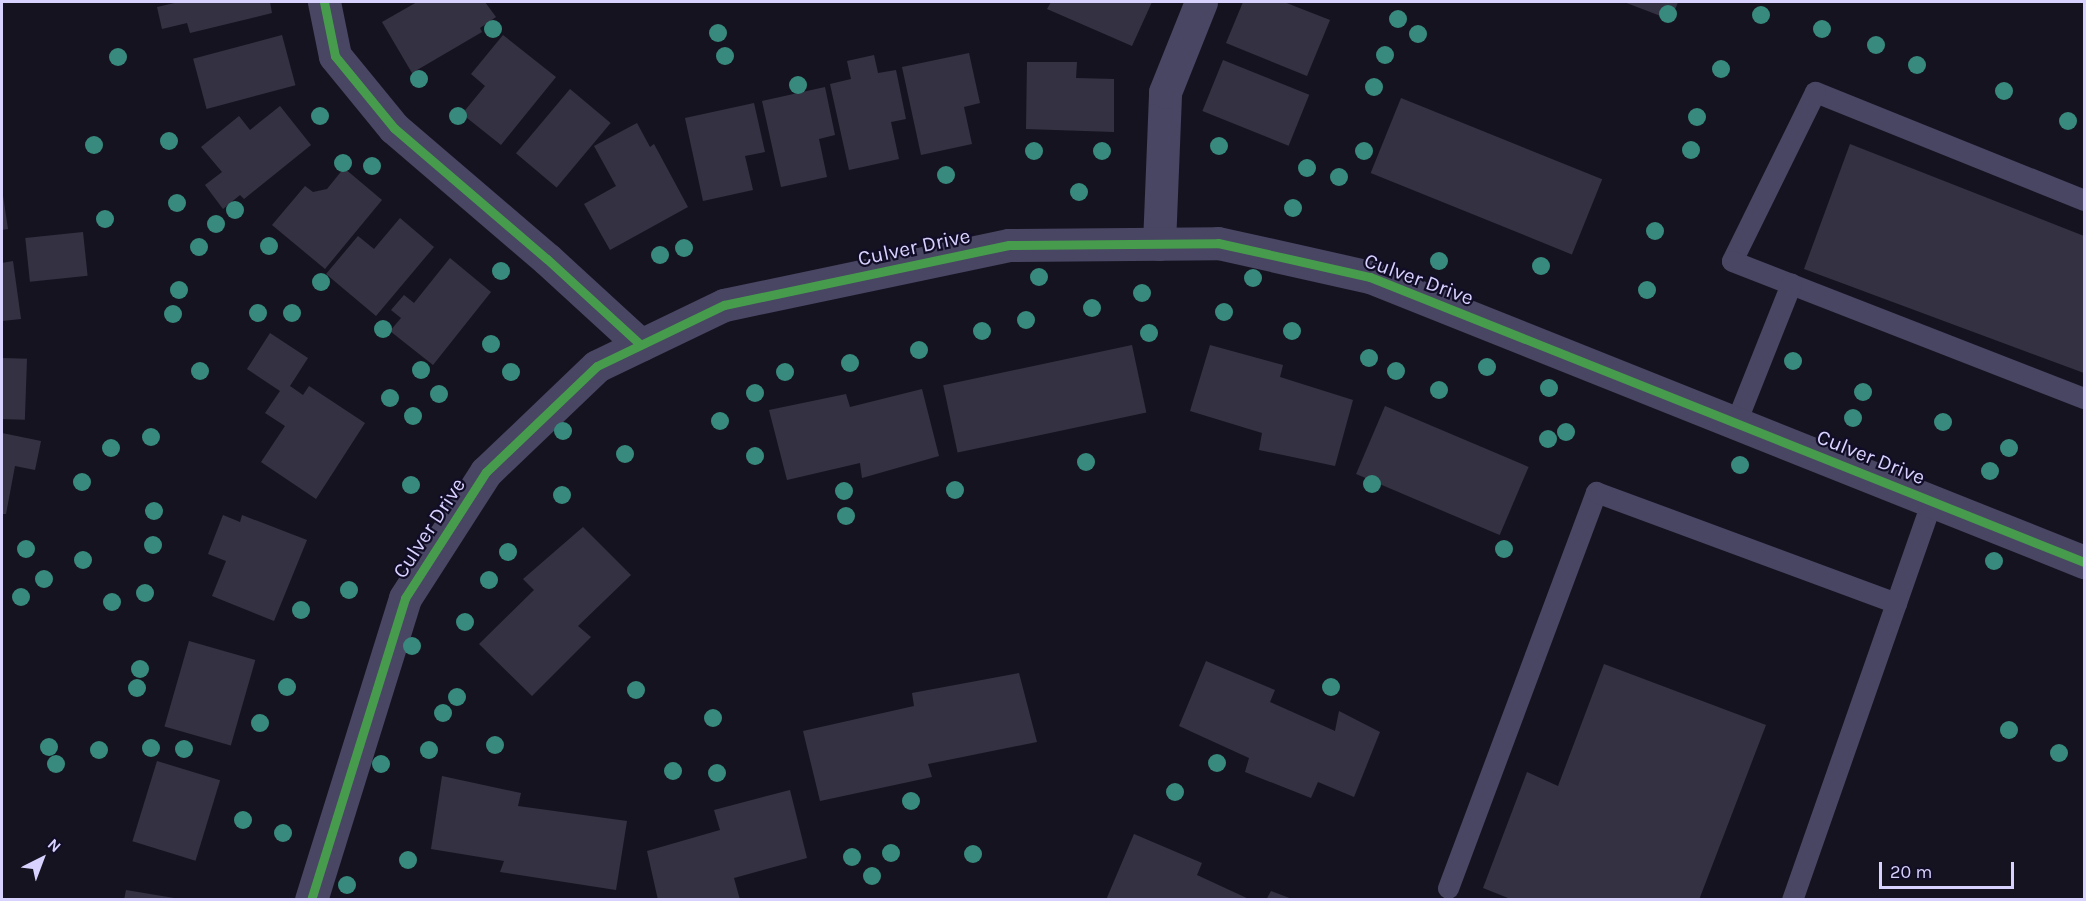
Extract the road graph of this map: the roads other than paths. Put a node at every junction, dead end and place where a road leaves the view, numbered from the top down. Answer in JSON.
{"nodes":[{"id":1,"x":324,"y":2,"type":"edge"},
{"id":2,"x":1201,"y":2,"type":"edge"},
{"id":3,"x":2085,"y":200,"type":"edge"},
{"id":4,"x":1160,"y":244,"type":"junction"},
{"id":5,"x":1791,"y":284,"type":"junction"},
{"id":6,"x":641,"y":345,"type":"junction"},
{"id":7,"x":2085,"y":398,"type":"edge"},
{"id":8,"x":1736,"y":422,"type":"junction"},
{"id":9,"x":1932,"y":501,"type":"junction"},
{"id":10,"x":2085,"y":562,"type":"edge"},
{"id":11,"x":1896,"y":603,"type":"junction"},
{"id":12,"x":1448,"y":888,"type":"dead end"},
{"id":13,"x":311,"y":900,"type":"edge"},
{"id":14,"x":1792,"y":900,"type":"edge"}],
"edges":[{"from":1,"to":6,"type":"street"},
{"from":2,"to":4,"type":"street"},
{"from":3,"to":5,"type":"lane"},
{"from":4,"to":6,"type":"street","name":"Culver Drive"},
{"from":4,"to":8,"type":"street","name":"Culver Drive"},
{"from":5,"to":7,"type":"lane"},
{"from":5,"to":8,"type":"lane"},
{"from":6,"to":13,"type":"street","name":"Culver Drive"},
{"from":8,"to":9,"type":"street","name":"Culver Drive"},
{"from":9,"to":10,"type":"street","name":"Culver Drive"},
{"from":9,"to":11,"type":"lane"},
{"from":11,"to":12,"type":"lane"},
{"from":11,"to":14,"type":"lane"}]}
